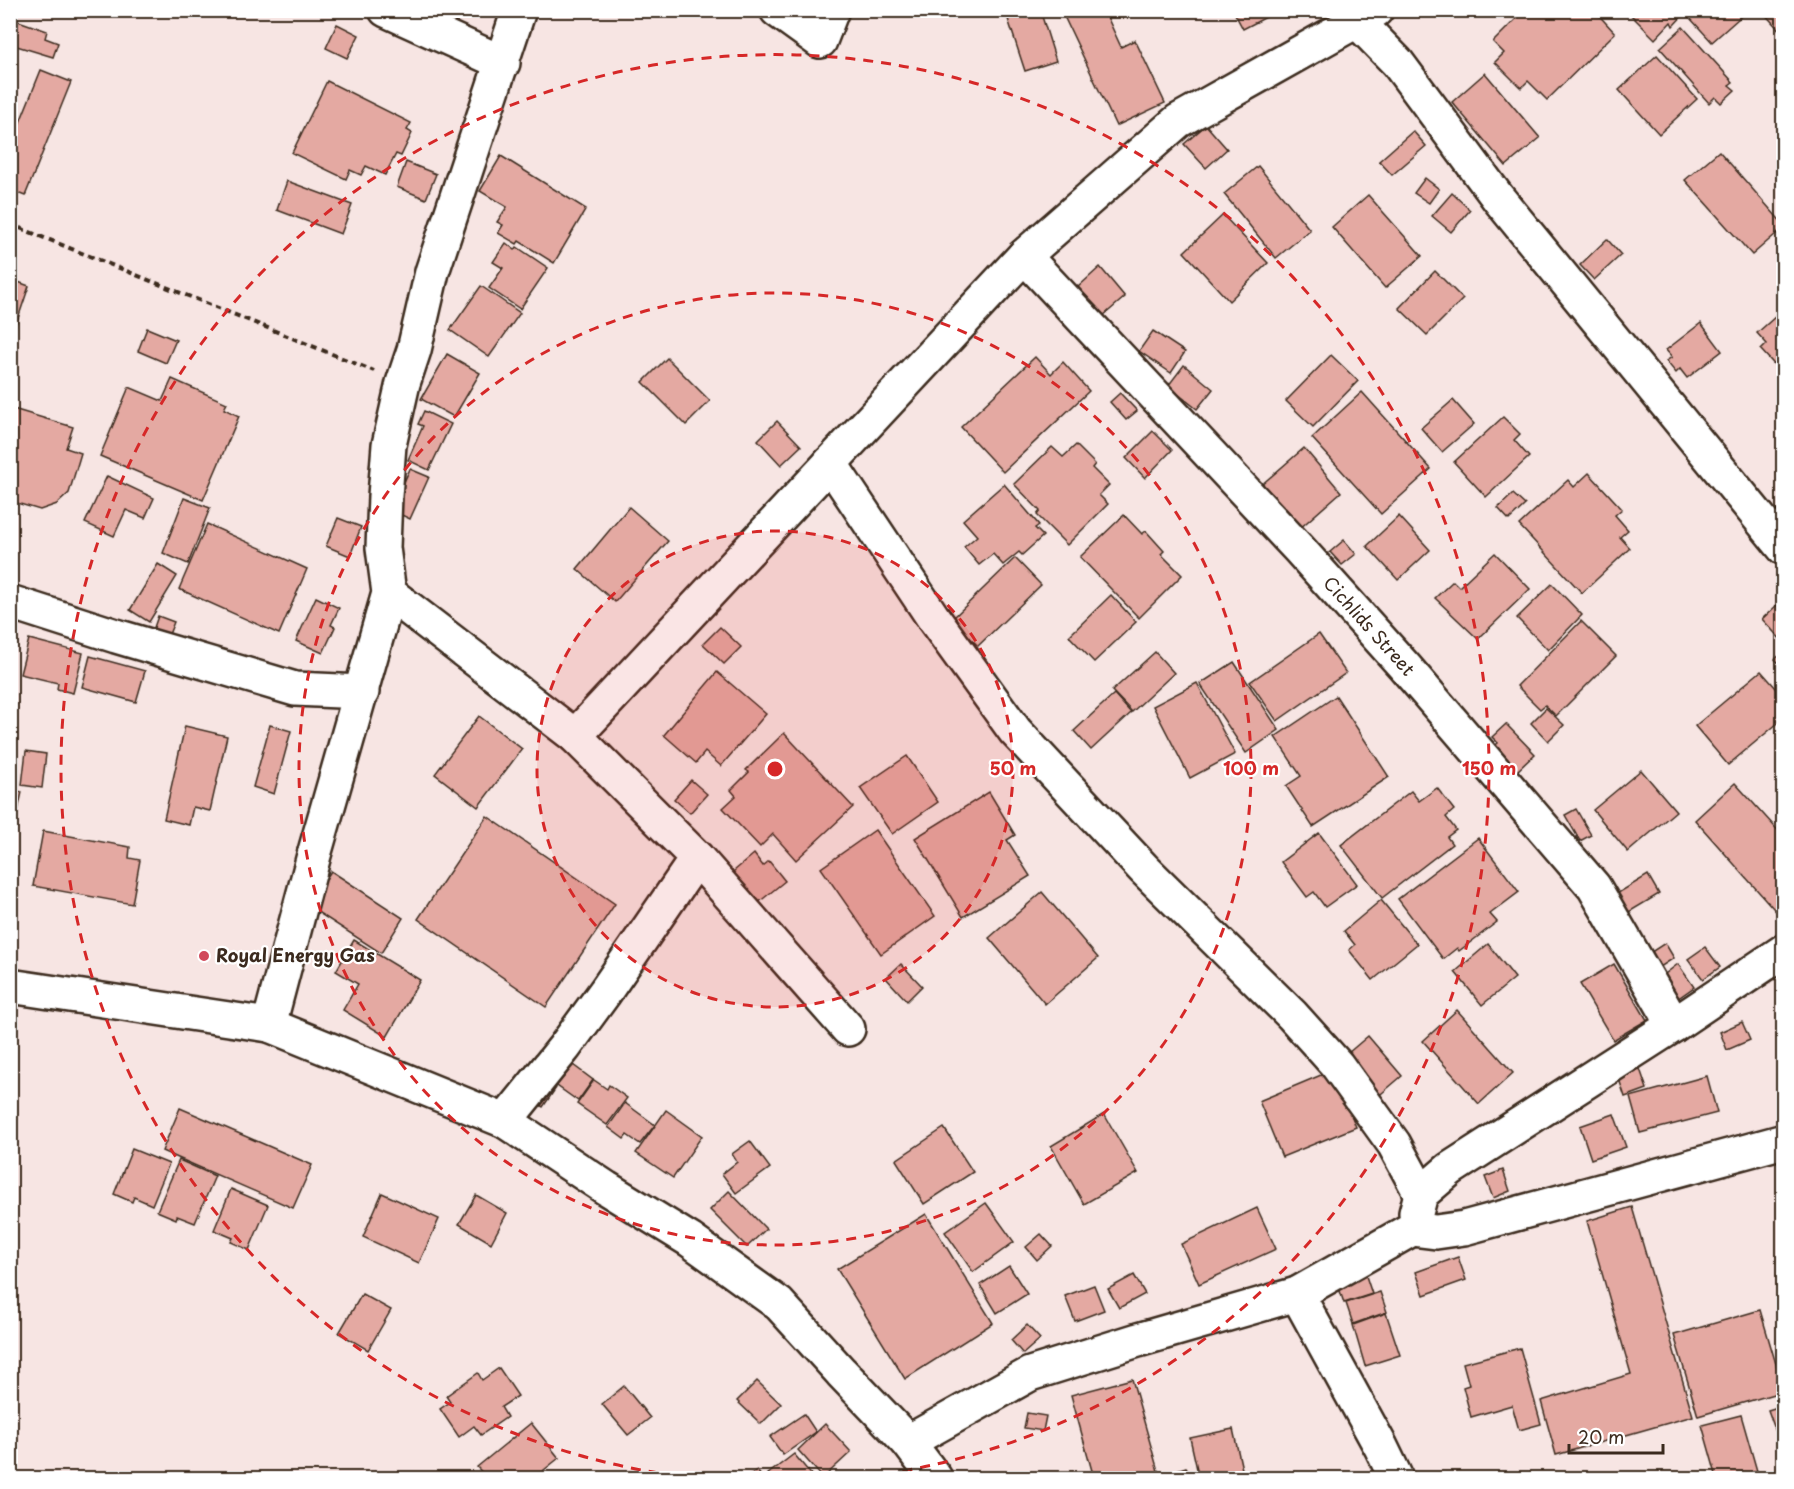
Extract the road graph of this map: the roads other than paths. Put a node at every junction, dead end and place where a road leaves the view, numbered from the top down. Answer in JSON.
{"nodes":[{"id":1,"x":386,"y":10,"type":"edge"},
{"id":2,"x":519,"y":10,"type":"edge"},
{"id":3,"x":777,"y":10,"type":"edge"},
{"id":4,"x":832,"y":10,"type":"edge"},
{"id":5,"x":1366,"y":16,"type":"edge"},
{"id":6,"x":503,"y":63,"type":"junction"},
{"id":7,"x":1024,"y":256,"type":"junction"},
{"id":8,"x":830,"y":463,"type":"junction"},
{"id":9,"x":1784,"y":548,"type":"edge"},
{"id":10,"x":389,"y":593,"type":"junction"},
{"id":11,"x":10,"y":602,"type":"edge"},
{"id":12,"x":362,"y":692,"type":"junction"},
{"id":13,"x":575,"y":736,"type":"junction"},
{"id":14,"x":697,"y":858,"type":"junction"},
{"id":15,"x":1784,"y":951,"type":"edge"},
{"id":16,"x":10,"y":986,"type":"edge"},
{"id":17,"x":269,"y":1025,"type":"junction"},
{"id":18,"x":1674,"y":1025,"type":"junction"},
{"id":19,"x":848,"y":1029,"type":"dead end"},
{"id":20,"x":505,"y":1121,"type":"junction"},
{"id":21,"x":1781,"y":1150,"type":"edge"},
{"id":22,"x":1421,"y":1194,"type":"junction"},
{"id":23,"x":1412,"y":1229,"type":"junction"},
{"id":24,"x":1297,"y":1294,"type":"junction"},
{"id":25,"x":908,"y":1442,"type":"junction"},
{"id":26,"x":935,"y":1479,"type":"edge"},
{"id":27,"x":1396,"y":1479,"type":"edge"}],
"edges":[{"from":1,"to":6,"type":"street"},
{"from":2,"to":6,"type":"street"},
{"from":3,"to":4,"type":"street"},
{"from":5,"to":7,"type":"street"},
{"from":5,"to":9,"type":"street"},
{"from":6,"to":10,"type":"street"},
{"from":7,"to":8,"type":"street"},
{"from":7,"to":18,"type":"street","name":"Cichlids Street"},
{"from":8,"to":13,"type":"street"},
{"from":8,"to":22,"type":"street"},
{"from":10,"to":12,"type":"street"},
{"from":10,"to":13,"type":"street"},
{"from":11,"to":12,"type":"street"},
{"from":12,"to":17,"type":"street"},
{"from":13,"to":14,"type":"street"},
{"from":14,"to":19,"type":"street"},
{"from":14,"to":20,"type":"street"},
{"from":15,"to":18,"type":"street"},
{"from":16,"to":17,"type":"street"},
{"from":17,"to":20,"type":"street"},
{"from":18,"to":22,"type":"street"},
{"from":20,"to":25,"type":"street"},
{"from":21,"to":23,"type":"street"},
{"from":22,"to":23,"type":"street"},
{"from":23,"to":24,"type":"street"},
{"from":24,"to":25,"type":"street"},
{"from":24,"to":27,"type":"street"},
{"from":25,"to":26,"type":"street"}]}
